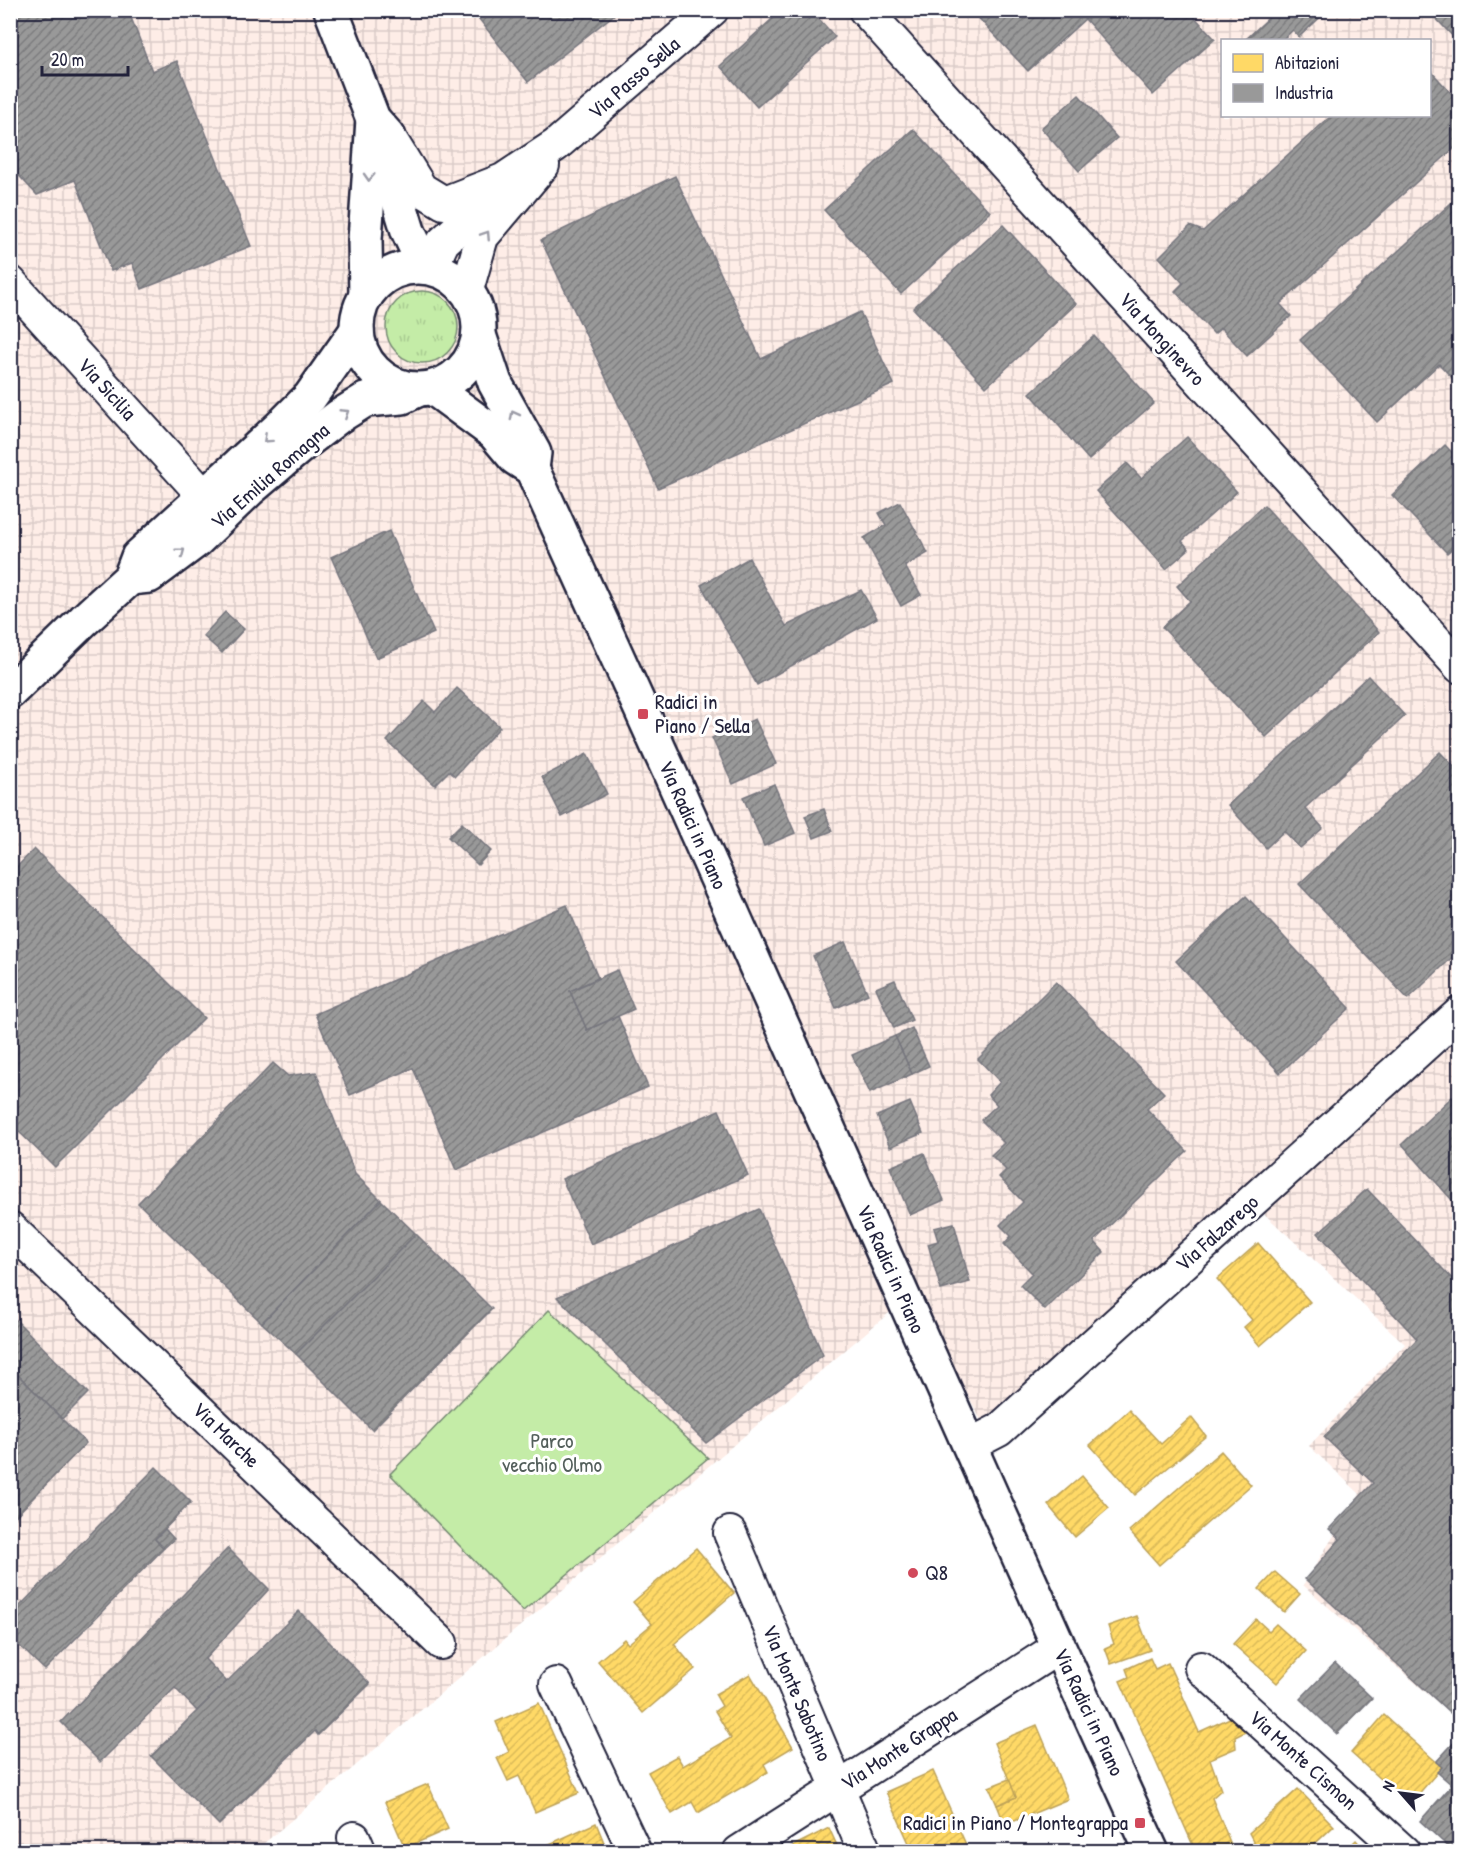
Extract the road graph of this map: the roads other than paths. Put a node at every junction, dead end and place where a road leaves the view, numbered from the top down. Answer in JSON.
{"nodes":[{"id":1,"x":331,"y":10,"type":"edge"},
{"id":2,"x":712,"y":10,"type":"edge"},
{"id":3,"x":865,"y":10,"type":"edge"},
{"id":4,"x":381,"y":128,"type":"junction"},
{"id":5,"x":556,"y":145,"type":"junction"},
{"id":6,"x":503,"y":180,"type":"junction"},
{"id":7,"x":428,"y":268,"type":"junction"},
{"id":8,"x":10,"y":282,"type":"edge"},
{"id":9,"x":466,"y":290,"type":"junction"},
{"id":10,"x":366,"y":296,"type":"junction"},
{"id":11,"x":357,"y":330,"type":"junction"},
{"id":12,"x":479,"y":335,"type":"junction"},
{"id":13,"x":426,"y":389,"type":"junction"},
{"id":14,"x":532,"y":469,"type":"junction"},
{"id":15,"x":204,"y":496,"type":"junction"},
{"id":16,"x":130,"y":578,"type":"junction"},
{"id":17,"x":1460,"y":667,"type":"edge"},
{"id":18,"x":10,"y":692,"type":"edge"},
{"id":19,"x":1460,"y":1013,"type":"edge"},
{"id":20,"x":10,"y":1228,"type":"edge"},
{"id":21,"x":970,"y":1445,"type":"junction"},
{"id":22,"x":730,"y":1533,"type":"dead end"},
{"id":23,"x":441,"y":1643,"type":"dead end"},
{"id":24,"x":1059,"y":1647,"type":"junction"},
{"id":25,"x":1201,"y":1668,"type":"dead end"},
{"id":26,"x":556,"y":1684,"type":"dead end"},
{"id":27,"x":838,"y":1789,"type":"junction"},
{"id":28,"x":1146,"y":1837,"type":"edge"},
{"id":29,"x":635,"y":1851,"type":"edge"},
{"id":30,"x":739,"y":1851,"type":"edge"},
{"id":31,"x":865,"y":1851,"type":"edge"},
{"id":32,"x":1404,"y":1851,"type":"edge"}],
"edges":[{"from":1,"to":4,"type":"street"},
{"from":2,"to":5,"type":"street","name":"Via Passo Sella"},
{"from":3,"to":17,"type":"street","name":"Via Monginevro"},
{"from":4,"to":6,"type":"street","name":"Via Passo Sella"},
{"from":4,"to":7,"type":"street"},
{"from":4,"to":10,"type":"street","one_way":true},
{"from":5,"to":6,"type":"street","name":"Via Passo Sella"},
{"from":9,"to":5,"type":"street","name":"Via Passo Sella","one_way":true},
{"from":6,"to":7,"type":"street","name":"Via Passo Sella"},
{"from":7,"to":9,"type":"street"},
{"from":7,"to":10,"type":"street"},
{"from":8,"to":15,"type":"street","name":"Via Sicilia"},
{"from":9,"to":12,"type":"street"},
{"from":10,"to":11,"type":"street"},
{"from":11,"to":13,"type":"street"},
{"from":11,"to":15,"type":"street","name":"Via Emilia Romagna","one_way":true},
{"from":12,"to":13,"type":"street"},
{"from":14,"to":12,"type":"street","one_way":true},
{"from":13,"to":14,"type":"street"},
{"from":16,"to":13,"type":"street","name":"Via Emilia Romagna","one_way":true},
{"from":14,"to":21,"type":"street","name":"Via Radici in Piano"},
{"from":15,"to":16,"type":"street","name":"Via Emilia Romagna"},
{"from":16,"to":18,"type":"street","name":"Via Emilia Romagna"},
{"from":19,"to":21,"type":"street","name":"Via Falzarego"},
{"from":20,"to":23,"type":"street","name":"Via Marche"},
{"from":21,"to":24,"type":"street","name":"Via Radici in Piano"},
{"from":22,"to":27,"type":"street","name":"Via Monte Sabotino"},
{"from":24,"to":27,"type":"street","name":"Via Monte Grappa"},
{"from":24,"to":28,"type":"street","name":"Via Radici in Piano"},
{"from":25,"to":32,"type":"street","name":"Via Monte Cismon"},
{"from":26,"to":29,"type":"street"},
{"from":27,"to":30,"type":"street","name":"Via Monte Grappa"},
{"from":27,"to":31,"type":"street","name":"Via Monte Sabotino"}]}
